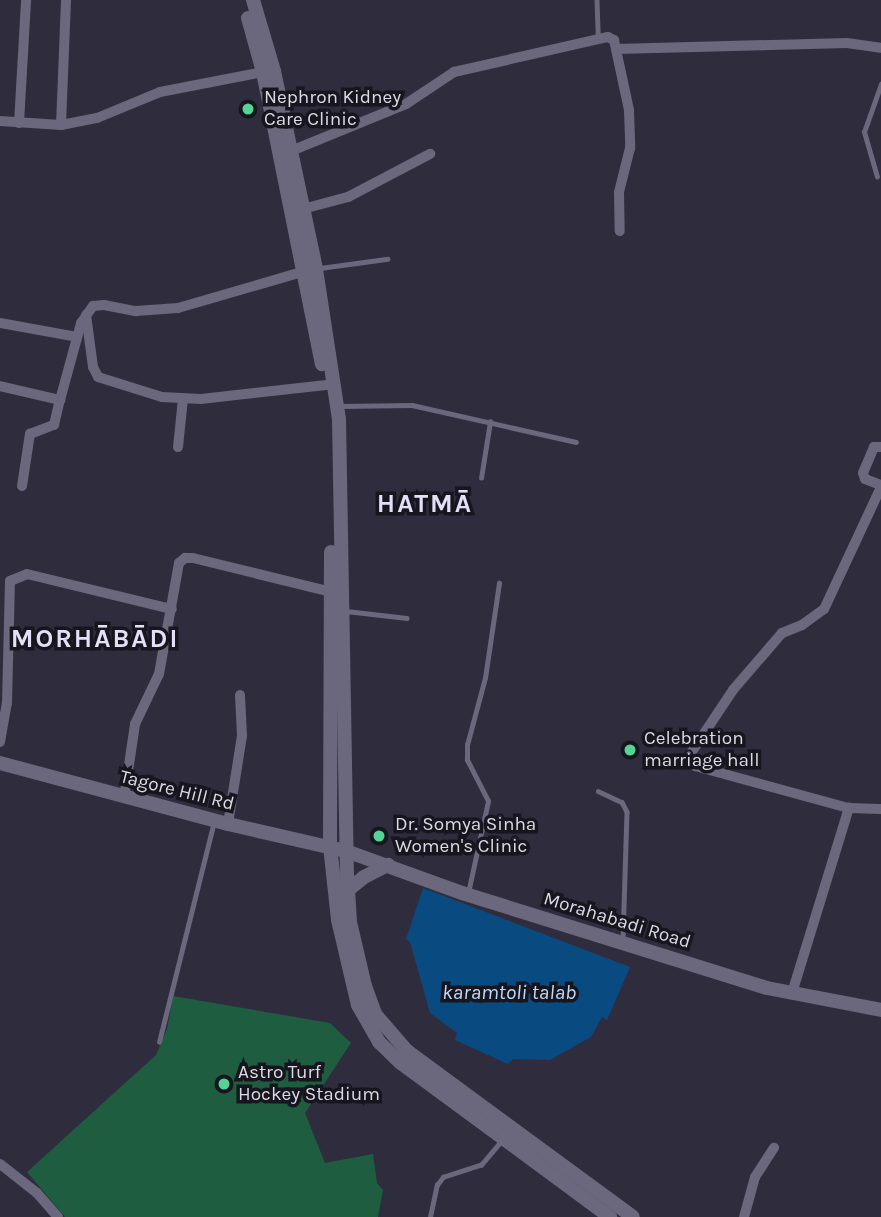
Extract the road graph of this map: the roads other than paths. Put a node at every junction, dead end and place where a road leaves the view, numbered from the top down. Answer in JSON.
{"nodes":[{"id":1,"x":26,"y":0,"type":"edge"},
{"id":2,"x":66,"y":0,"type":"edge"},
{"id":3,"x":243,"y":0,"type":"edge"},
{"id":4,"x":253,"y":0,"type":"edge"},
{"id":5,"x":597,"y":0,"type":"edge"},
{"id":6,"x":598,"y":38,"type":"junction"},
{"id":7,"x":881,"y":48,"type":"edge"},
{"id":8,"x":616,"y":49,"type":"junction"},
{"id":9,"x":263,"y":72,"type":"junction"},
{"id":10,"x":881,"y":84,"type":"edge"},
{"id":11,"x":0,"y":121,"type":"edge"},
{"id":12,"x":19,"y":123,"type":"junction"},
{"id":13,"x":61,"y":125,"type":"junction"},
{"id":14,"x":290,"y":151,"type":"junction"},
{"id":15,"x":429,"y":153,"type":"dead end"},
{"id":16,"x":877,"y":177,"type":"dead end"},
{"id":17,"x":297,"y":210,"type":"junction"},
{"id":18,"x":620,"y":231,"type":"dead end"},
{"id":19,"x":387,"y":259,"type":"dead end"},
{"id":20,"x":310,"y":270,"type":"junction"},
{"id":21,"x":85,"y":314,"type":"junction"},
{"id":22,"x":0,"y":323,"type":"edge"},
{"id":23,"x":77,"y":337,"type":"junction"},
{"id":24,"x":0,"y":386,"type":"edge"},
{"id":25,"x":326,"y":386,"type":"junction"},
{"id":26,"x":183,"y":399,"type":"junction"},
{"id":27,"x":60,"y":400,"type":"junction"},
{"id":28,"x":337,"y":406,"type":"junction"},
{"id":29,"x":490,"y":422,"type":"junction"},
{"id":30,"x":576,"y":442,"type":"dead end"},
{"id":31,"x":178,"y":447,"type":"dead end"},
{"id":32,"x":881,"y":447,"type":"edge"},
{"id":33,"x":481,"y":478,"type":"dead end"},
{"id":34,"x":22,"y":486,"type":"dead end"},
{"id":35,"x":881,"y":486,"type":"edge"},
{"id":36,"x":499,"y":583,"type":"dead end"},
{"id":37,"x":331,"y":592,"type":"junction"},
{"id":38,"x":172,"y":609,"type":"junction"},
{"id":39,"x":342,"y":610,"type":"junction"},
{"id":40,"x":407,"y":618,"type":"dead end"},
{"id":41,"x":240,"y":695,"type":"dead end"},
{"id":42,"x":0,"y":742,"type":"edge"},
{"id":43,"x":0,"y":763,"type":"edge"},
{"id":44,"x":598,"y":791,"type":"dead end"},
{"id":45,"x":124,"y":798,"type":"junction"},
{"id":46,"x":849,"y":808,"type":"junction"},
{"id":47,"x":881,"y":809,"type":"edge"},
{"id":48,"x":221,"y":822,"type":"junction"},
{"id":49,"x":330,"y":846,"type":"junction"},
{"id":50,"x":346,"y":851,"type":"junction"},
{"id":51,"x":388,"y":865,"type":"junction"},
{"id":52,"x":348,"y":890,"type":"junction"},
{"id":53,"x":468,"y":895,"type":"junction"},
{"id":54,"x":623,"y":943,"type":"junction"},
{"id":55,"x":792,"y":993,"type":"junction"},
{"id":56,"x":881,"y":1010,"type":"edge"},
{"id":57,"x":159,"y":1042,"type":"dead end"},
{"id":58,"x":503,"y":1136,"type":"junction"},
{"id":59,"x":774,"y":1148,"type":"dead end"},
{"id":60,"x":0,"y":1164,"type":"edge"},
{"id":61,"x":58,"y":1217,"type":"edge"},
{"id":62,"x":430,"y":1217,"type":"edge"},
{"id":63,"x":610,"y":1217,"type":"edge"},
{"id":64,"x":633,"y":1217,"type":"edge"},
{"id":65,"x":744,"y":1217,"type":"edge"}],
"edges":[{"from":1,"to":12,"type":"street"},
{"from":2,"to":13,"type":"street"},
{"from":3,"to":9,"type":"main road"},
{"from":4,"to":14,"type":"main road"},
{"from":5,"to":6,"type":"lane"},
{"from":6,"to":8,"type":"street"},
{"from":6,"to":14,"type":"street"},
{"from":7,"to":8,"type":"street"},
{"from":8,"to":18,"type":"street"},
{"from":9,"to":13,"type":"street"},
{"from":9,"to":17,"type":"main road"},
{"from":10,"to":16,"type":"lane"},
{"from":11,"to":12,"type":"street"},
{"from":12,"to":13,"type":"street"},
{"from":14,"to":17,"type":"main road"},
{"from":15,"to":17,"type":"street"},
{"from":17,"to":20,"type":"main road"},
{"from":19,"to":20,"type":"lane"},
{"from":20,"to":21,"type":"street"},
{"from":20,"to":25,"type":"main road"},
{"from":20,"to":28,"type":"main road"},
{"from":21,"to":23,"type":"street"},
{"from":21,"to":26,"type":"street"},
{"from":22,"to":23,"type":"street"},
{"from":23,"to":27,"type":"street"},
{"from":24,"to":27,"type":"street"},
{"from":25,"to":26,"type":"street"},
{"from":25,"to":37,"type":"main road"},
{"from":26,"to":31,"type":"street"},
{"from":27,"to":34,"type":"street"},
{"from":28,"to":29,"type":"lane"},
{"from":28,"to":39,"type":"main road"},
{"from":29,"to":30,"type":"lane"},
{"from":29,"to":33,"type":"lane"},
{"from":32,"to":35,"type":"street"},
{"from":35,"to":46,"type":"street"},
{"from":36,"to":53,"type":"lane"},
{"from":37,"to":38,"type":"street"},
{"from":37,"to":49,"type":"main road"},
{"from":38,"to":42,"type":"street"},
{"from":38,"to":45,"type":"street"},
{"from":39,"to":40,"type":"lane"},
{"from":39,"to":50,"type":"main road"},
{"from":41,"to":48,"type":"street"},
{"from":43,"to":45,"type":"main road","name":"Tagore Hill Rd"},
{"from":44,"to":54,"type":"lane"},
{"from":45,"to":48,"type":"main road","name":"Tagore Hill Rd"},
{"from":46,"to":47,"type":"street"},
{"from":46,"to":55,"type":"street"},
{"from":48,"to":49,"type":"main road","name":"Tagore Hill Rd"},
{"from":48,"to":57,"type":"lane"},
{"from":49,"to":50,"type":"main road","name":"Tagore Hill Rd"},
{"from":49,"to":58,"type":"main road"},
{"from":50,"to":51,"type":"main road","name":"Morahabadi Road"},
{"from":50,"to":52,"type":"main road"},
{"from":51,"to":52,"type":"main road"},
{"from":51,"to":53,"type":"main road","name":"Morahabadi Road"},
{"from":52,"to":64,"type":"main road"},
{"from":53,"to":54,"type":"main road","name":"Morahabadi Road"},
{"from":54,"to":55,"type":"main road","name":"Morahabadi Road"},
{"from":55,"to":56,"type":"main road","name":"Morahabadi Road"},
{"from":58,"to":62,"type":"lane"},
{"from":58,"to":63,"type":"main road"},
{"from":59,"to":65,"type":"street"},
{"from":60,"to":61,"type":"street"}]}
